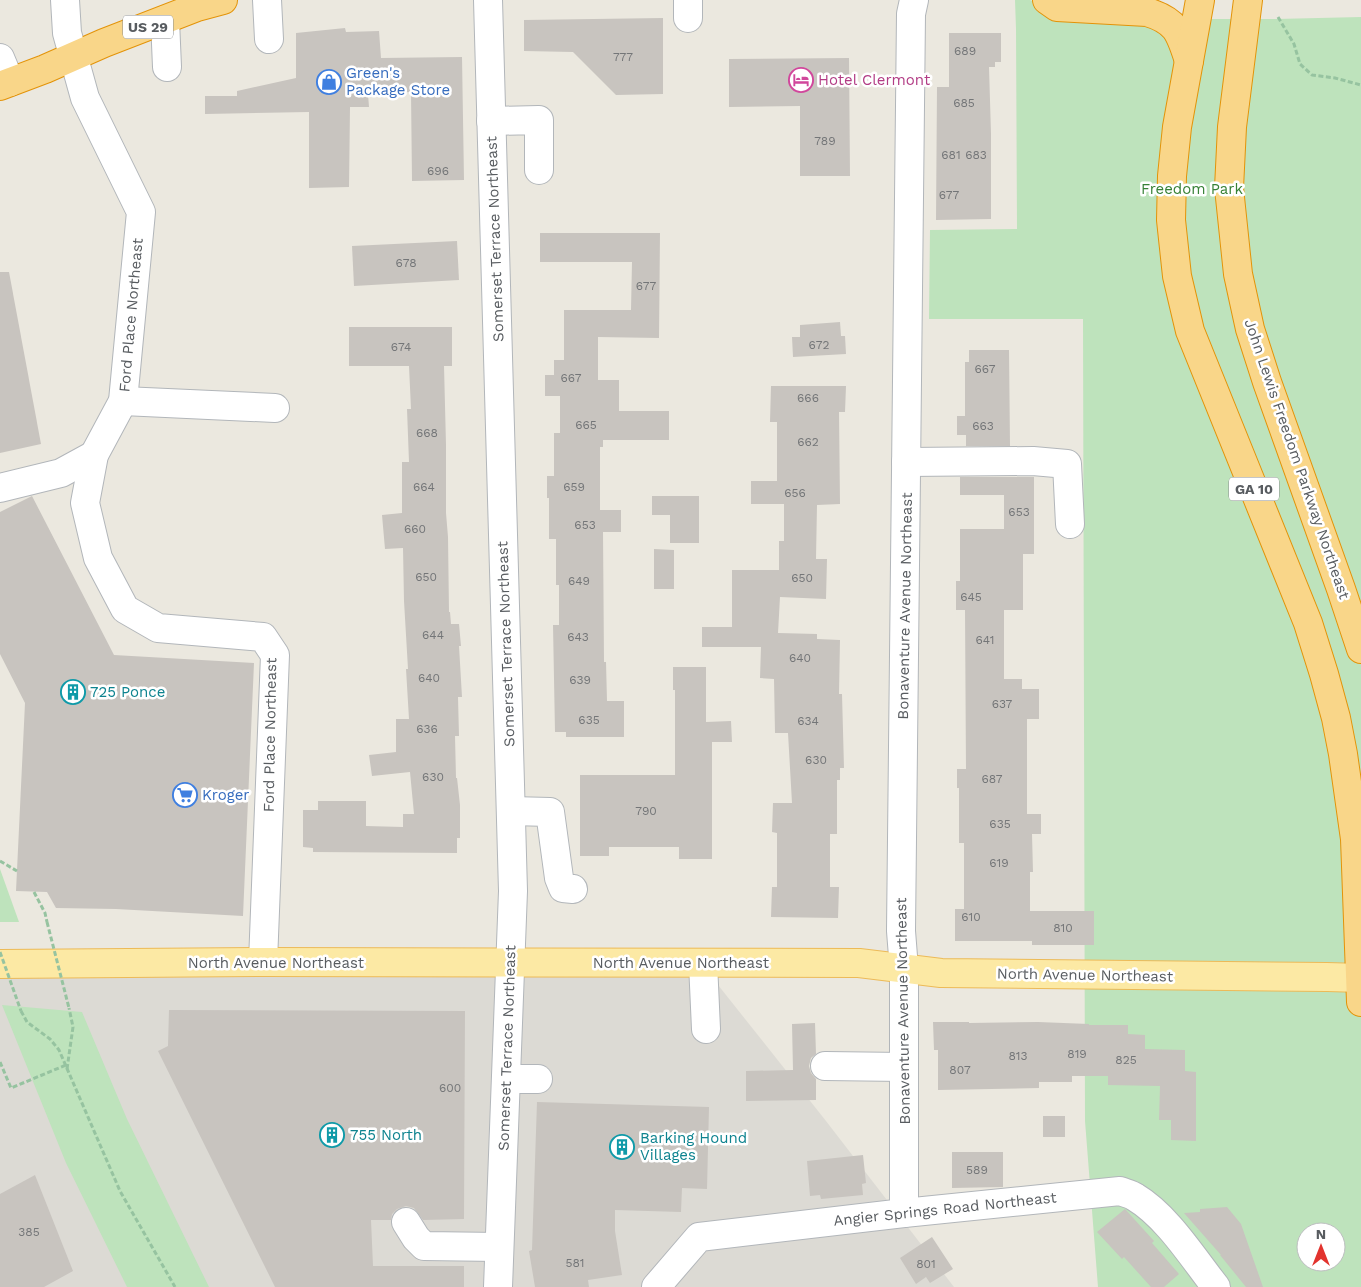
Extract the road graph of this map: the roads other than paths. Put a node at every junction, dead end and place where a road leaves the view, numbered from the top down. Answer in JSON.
{"nodes":[{"id":1,"x":65,"y":0,"type":"edge"},
{"id":2,"x":223,"y":0,"type":"edge"},
{"id":3,"x":267,"y":0,"type":"edge"},
{"id":4,"x":488,"y":0,"type":"edge"},
{"id":5,"x":914,"y":0,"type":"edge"},
{"id":6,"x":1047,"y":0,"type":"edge"},
{"id":7,"x":1200,"y":0,"type":"edge"},
{"id":8,"x":1248,"y":0,"type":"edge"},
{"id":9,"x":165,"y":20,"type":"junction"},
{"id":10,"x":270,"y":39,"type":"dead end"},
{"id":11,"x":74,"y":57,"type":"junction"},
{"id":12,"x":0,"y":58,"type":"edge"},
{"id":13,"x":1190,"y":61,"type":"junction"},
{"id":14,"x":167,"y":67,"type":"dead end"},
{"id":15,"x":5,"y":84,"type":"edge"},
{"id":16,"x":492,"y":121,"type":"junction"},
{"id":17,"x":540,"y":170,"type":"dead end"},
{"id":18,"x":123,"y":401,"type":"junction"},
{"id":19,"x":275,"y":408,"type":"dead end"},
{"id":20,"x":94,"y":455,"type":"junction"},
{"id":21,"x":906,"y":462,"type":"junction"},
{"id":22,"x":0,"y":488,"type":"edge"},
{"id":23,"x":1070,"y":524,"type":"dead end"},
{"id":24,"x":1361,"y":649,"type":"edge"},
{"id":25,"x":511,"y":811,"type":"junction"},
{"id":26,"x":573,"y":889,"type":"dead end"},
{"id":27,"x":263,"y":962,"type":"junction"},
{"id":28,"x":511,"y":963,"type":"junction"},
{"id":29,"x":703,"y":963,"type":"junction"},
{"id":30,"x":0,"y":964,"type":"edge"},
{"id":31,"x":904,"y":969,"type":"junction"},
{"id":32,"x":1360,"y":986,"type":"edge"},
{"id":33,"x":706,"y":1029,"type":"dead end"},
{"id":34,"x":825,"y":1066,"type":"dead end"},
{"id":35,"x":904,"y":1067,"type":"junction"},
{"id":36,"x":506,"y":1079,"type":"junction"},
{"id":37,"x":538,"y":1079,"type":"dead end"},
{"id":38,"x":904,"y":1213,"type":"junction"},
{"id":39,"x":406,"y":1222,"type":"dead end"},
{"id":40,"x":499,"y":1247,"type":"junction"},
{"id":41,"x":498,"y":1287,"type":"edge"},
{"id":42,"x":656,"y":1287,"type":"edge"},
{"id":43,"x":1216,"y":1287,"type":"edge"}],
"edges":[{"from":1,"to":11,"type":"street","name":"Ford Place Northeast"},
{"from":2,"to":9,"type":"highway","number":"US 29"},
{"from":3,"to":10,"type":"street"},
{"from":4,"to":16,"type":"street","name":"Somerset Terrace Northeast"},
{"from":5,"to":21,"type":"street","name":"Bonaventure Avenue Northeast"},
{"from":6,"to":13,"type":"highway"},
{"from":7,"to":13,"type":"highway","number":"GA 10"},
{"from":8,"to":24,"type":"highway","name":"John Lewis Freedom Parkway Northeast","number":"GA 10"},
{"from":9,"to":11,"type":"highway","number":"US 29"},
{"from":9,"to":14,"type":"street"},
{"from":11,"to":15,"type":"highway","number":"US 29"},
{"from":11,"to":18,"type":"street","name":"Ford Place Northeast"},
{"from":12,"to":15,"type":"street"},
{"from":13,"to":32,"type":"highway","number":"GA 10"},
{"from":16,"to":17,"type":"street"},
{"from":16,"to":25,"type":"street","name":"Somerset Terrace Northeast"},
{"from":18,"to":19,"type":"street"},
{"from":18,"to":20,"type":"street","name":"Ford Place Northeast"},
{"from":20,"to":22,"type":"street"},
{"from":20,"to":27,"type":"street","name":"Ford Place Northeast"},
{"from":21,"to":23,"type":"street"},
{"from":21,"to":31,"type":"street","name":"Bonaventure Avenue Northeast"},
{"from":25,"to":26,"type":"street"},
{"from":25,"to":28,"type":"street","name":"Somerset Terrace Northeast"},
{"from":27,"to":28,"type":"main road","name":"North Avenue Northeast"},
{"from":27,"to":30,"type":"main road","name":"North Avenue Northeast"},
{"from":28,"to":29,"type":"main road","name":"North Avenue Northeast"},
{"from":28,"to":36,"type":"street","name":"Somerset Terrace Northeast"},
{"from":29,"to":31,"type":"main road","name":"North Avenue Northeast"},
{"from":29,"to":33,"type":"street"},
{"from":31,"to":32,"type":"main road","name":"North Avenue Northeast"},
{"from":31,"to":35,"type":"street","name":"Bonaventure Avenue Northeast"},
{"from":34,"to":35,"type":"street"},
{"from":35,"to":38,"type":"street","name":"Bonaventure Avenue Northeast"},
{"from":36,"to":37,"type":"street"},
{"from":36,"to":40,"type":"street","name":"Somerset Terrace Northeast"},
{"from":38,"to":42,"type":"street","name":"Angier Springs Road Northeast"},
{"from":38,"to":43,"type":"street","name":"Angier Springs Road Northeast"},
{"from":39,"to":40,"type":"street"},
{"from":40,"to":41,"type":"street","name":"Somerset Terrace Northeast"}]}
